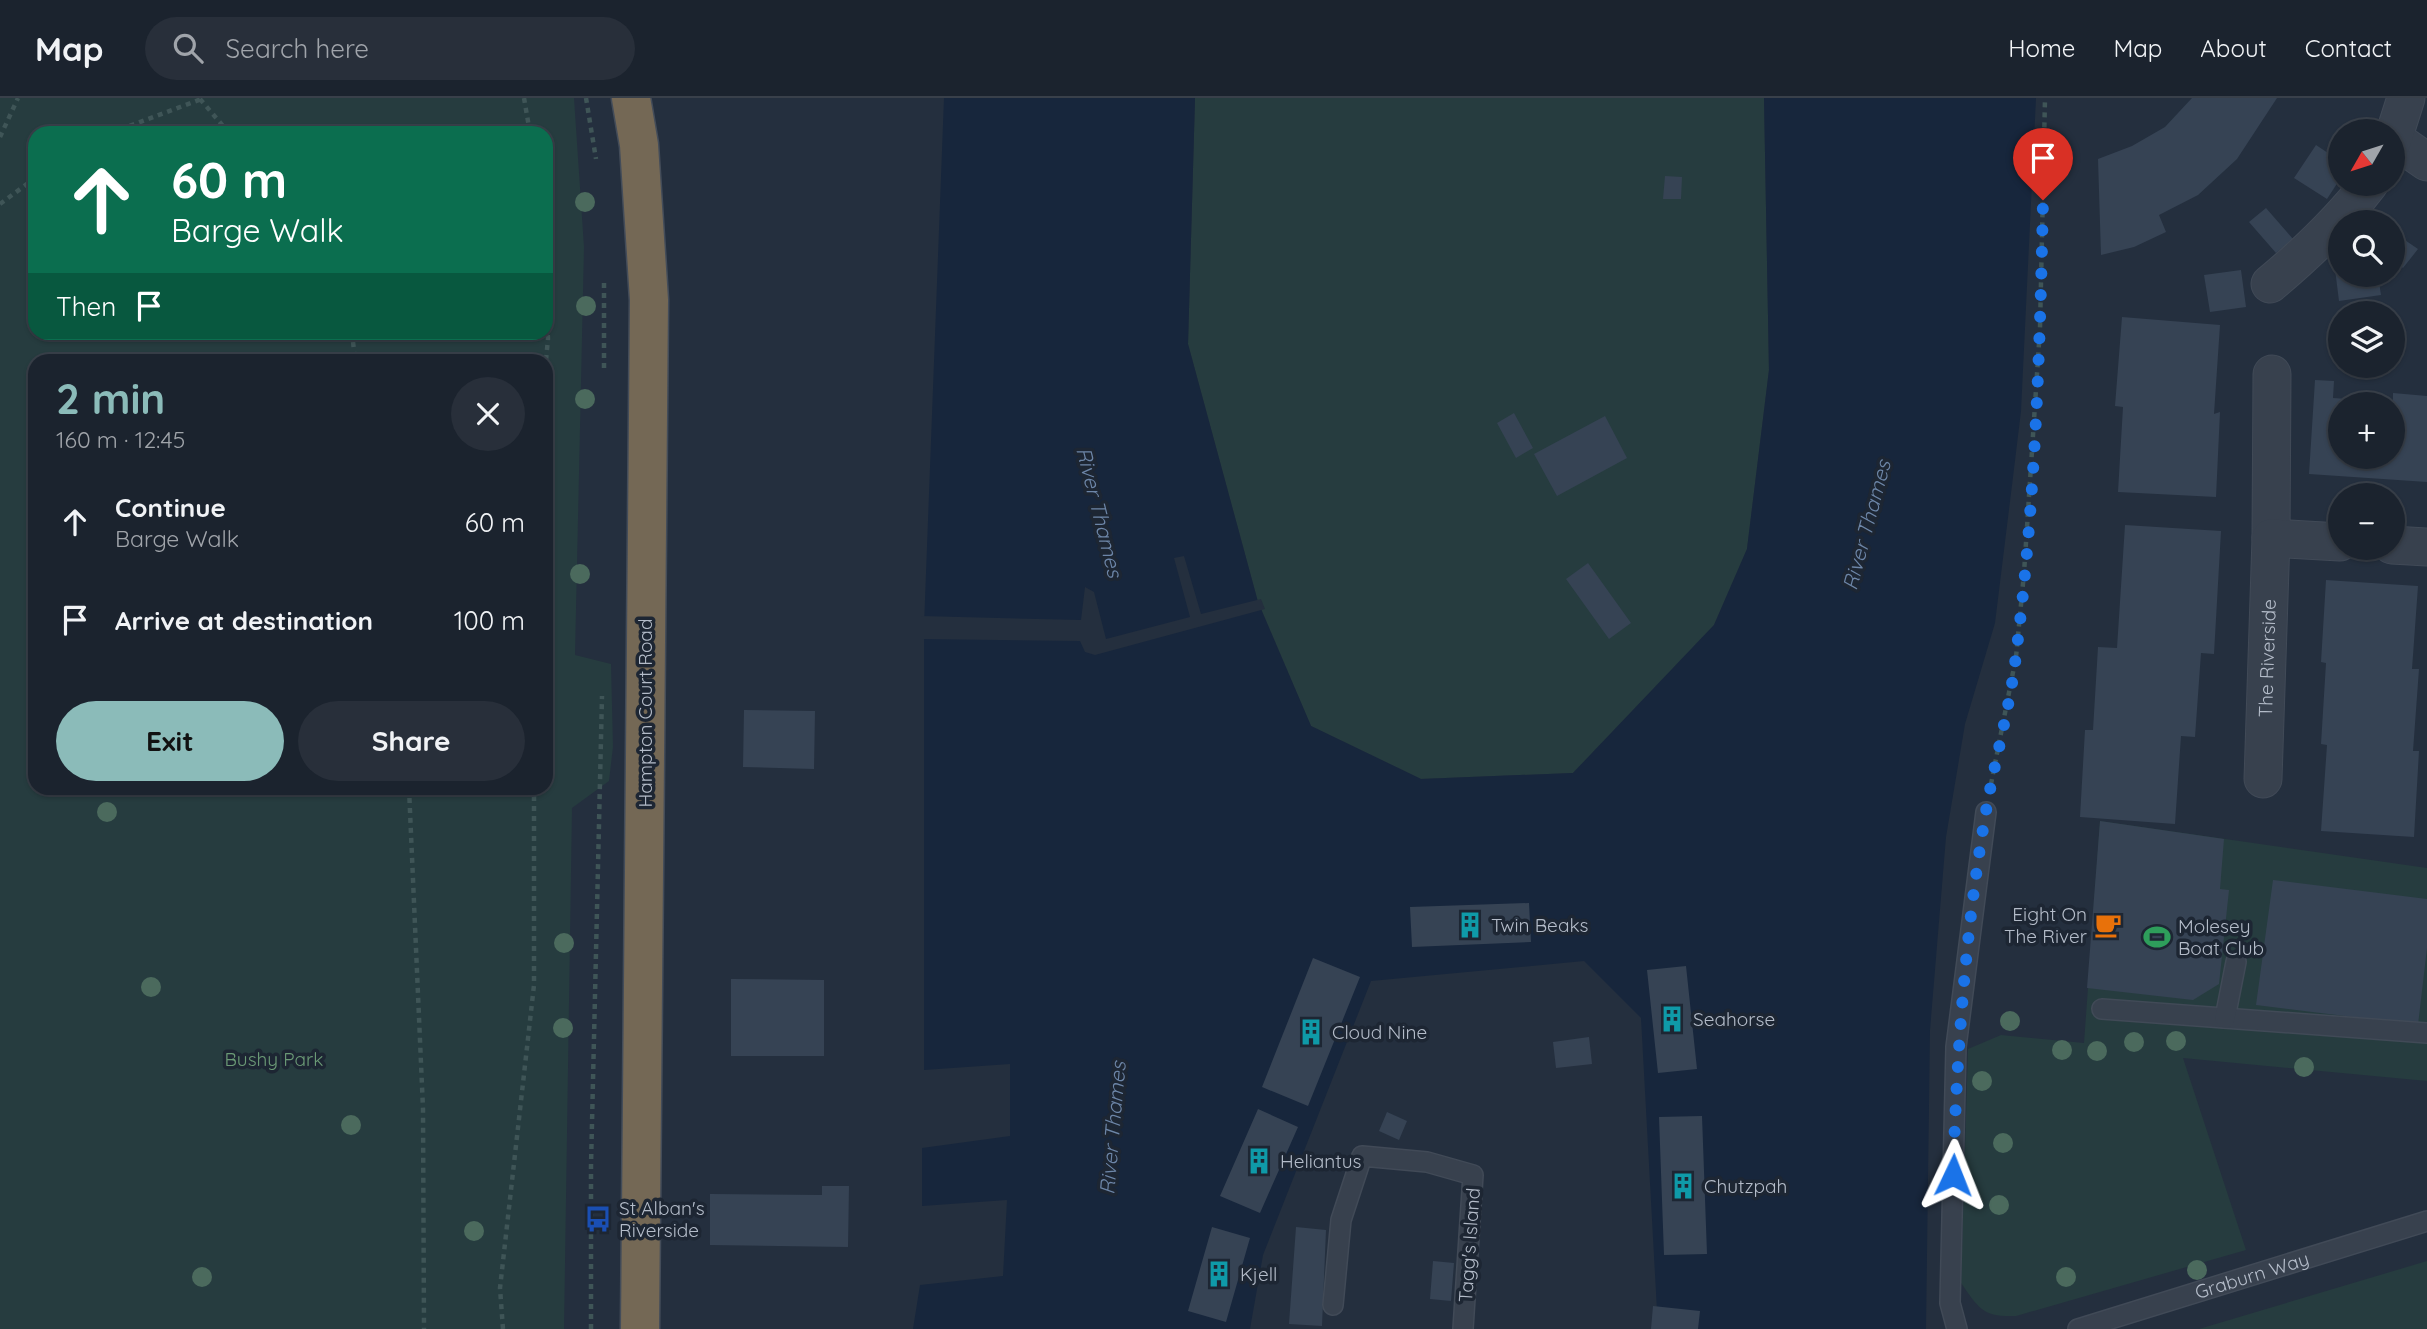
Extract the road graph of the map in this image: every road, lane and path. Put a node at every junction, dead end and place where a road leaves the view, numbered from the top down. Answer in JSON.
{"nodes":[{"id":1,"x":18,"y":98,"type":"edge"},
{"id":2,"x":201,"y":98,"type":"edge"},
{"id":3,"x":524,"y":98,"type":"edge"},
{"id":4,"x":586,"y":98,"type":"edge"},
{"id":5,"x":631,"y":98,"type":"edge"},
{"id":6,"x":2045,"y":98,"type":"edge"},
{"id":7,"x":2406,"y":98,"type":"edge"},
{"id":8,"x":2400,"y":119,"type":"edge"},
{"id":9,"x":129,"y":126,"type":"edge"},
{"id":10,"x":223,"y":126,"type":"edge"},
{"id":11,"x":529,"y":126,"type":"edge"},
{"id":12,"x":0,"y":137,"type":"edge"},
{"id":13,"x":2405,"y":148,"type":"edge"},
{"id":14,"x":2427,"y":162,"type":"edge"},
{"id":15,"x":597,"y":166,"type":"dead end"},
{"id":16,"x":28,"y":183,"type":"edge"},
{"id":17,"x":2360,"y":196,"type":"edge"},
{"id":18,"x":0,"y":204,"type":"edge"},
{"id":19,"x":604,"y":274,"type":"dead end"},
{"id":20,"x":2270,"y":284,"type":"dead end"},
{"id":21,"x":2272,"y":374,"type":"dead end"},
{"id":22,"x":604,"y":383,"type":"dead end"},
{"id":23,"x":2271,"y":538,"type":"junction"},
{"id":24,"x":2328,"y":541,"type":"edge"},
{"id":25,"x":2405,"y":546,"type":"edge"},
{"id":26,"x":2427,"y":547,"type":"edge"},
{"id":27,"x":602,"y":685,"type":"dead end"},
{"id":28,"x":2263,"y":779,"type":"dead end"},
{"id":29,"x":410,"y":795,"type":"edge"},
{"id":30,"x":534,"y":795,"type":"edge"},
{"id":31,"x":1986,"y":813,"type":"joint"},
{"id":32,"x":2236,"y":962,"type":"dead end"},
{"id":33,"x":2102,"y":1009,"type":"dead end"},
{"id":34,"x":2225,"y":1018,"type":"junction"},
{"id":35,"x":2427,"y":1033,"type":"edge"},
{"id":36,"x":2427,"y":1220,"type":"edge"},
{"id":37,"x":1333,"y":1305,"type":"dead end"},
{"id":38,"x":424,"y":1329,"type":"edge"},
{"id":39,"x":503,"y":1329,"type":"edge"},
{"id":40,"x":591,"y":1329,"type":"edge"},
{"id":41,"x":640,"y":1329,"type":"edge"},
{"id":42,"x":1463,"y":1329,"type":"edge"},
{"id":43,"x":1957,"y":1329,"type":"edge"},
{"id":44,"x":2078,"y":1329,"type":"edge"}],
"edges":[{"from":1,"to":12,"type":"path"},
{"from":2,"to":9,"type":"path"},
{"from":2,"to":10,"type":"path"},
{"from":3,"to":11,"type":"path"},
{"from":4,"to":15,"type":"path"},
{"from":5,"to":41,"type":"highway","name":"Hampton Court Road"},
{"from":6,"to":31,"type":"path"},
{"from":7,"to":8,"type":"street"},
{"from":13,"to":14,"type":"street"},
{"from":16,"to":18,"type":"path"},
{"from":17,"to":20,"type":"street"},
{"from":19,"to":22,"type":"path"},
{"from":21,"to":23,"type":"street","name":"The Riverside"},
{"from":23,"to":24,"type":"street"},
{"from":23,"to":28,"type":"street","name":"The Riverside"},
{"from":25,"to":26,"type":"street"},
{"from":27,"to":40,"type":"path"},
{"from":29,"to":38,"type":"path"},
{"from":30,"to":39,"type":"path"},
{"from":31,"to":43,"type":"lane"},
{"from":32,"to":34,"type":"lane"},
{"from":33,"to":34,"type":"lane"},
{"from":34,"to":35,"type":"lane"},
{"from":36,"to":44,"type":"lane","name":"Graburn Way"},
{"from":37,"to":42,"type":"lane","name":"Tagg's Island"}]}
